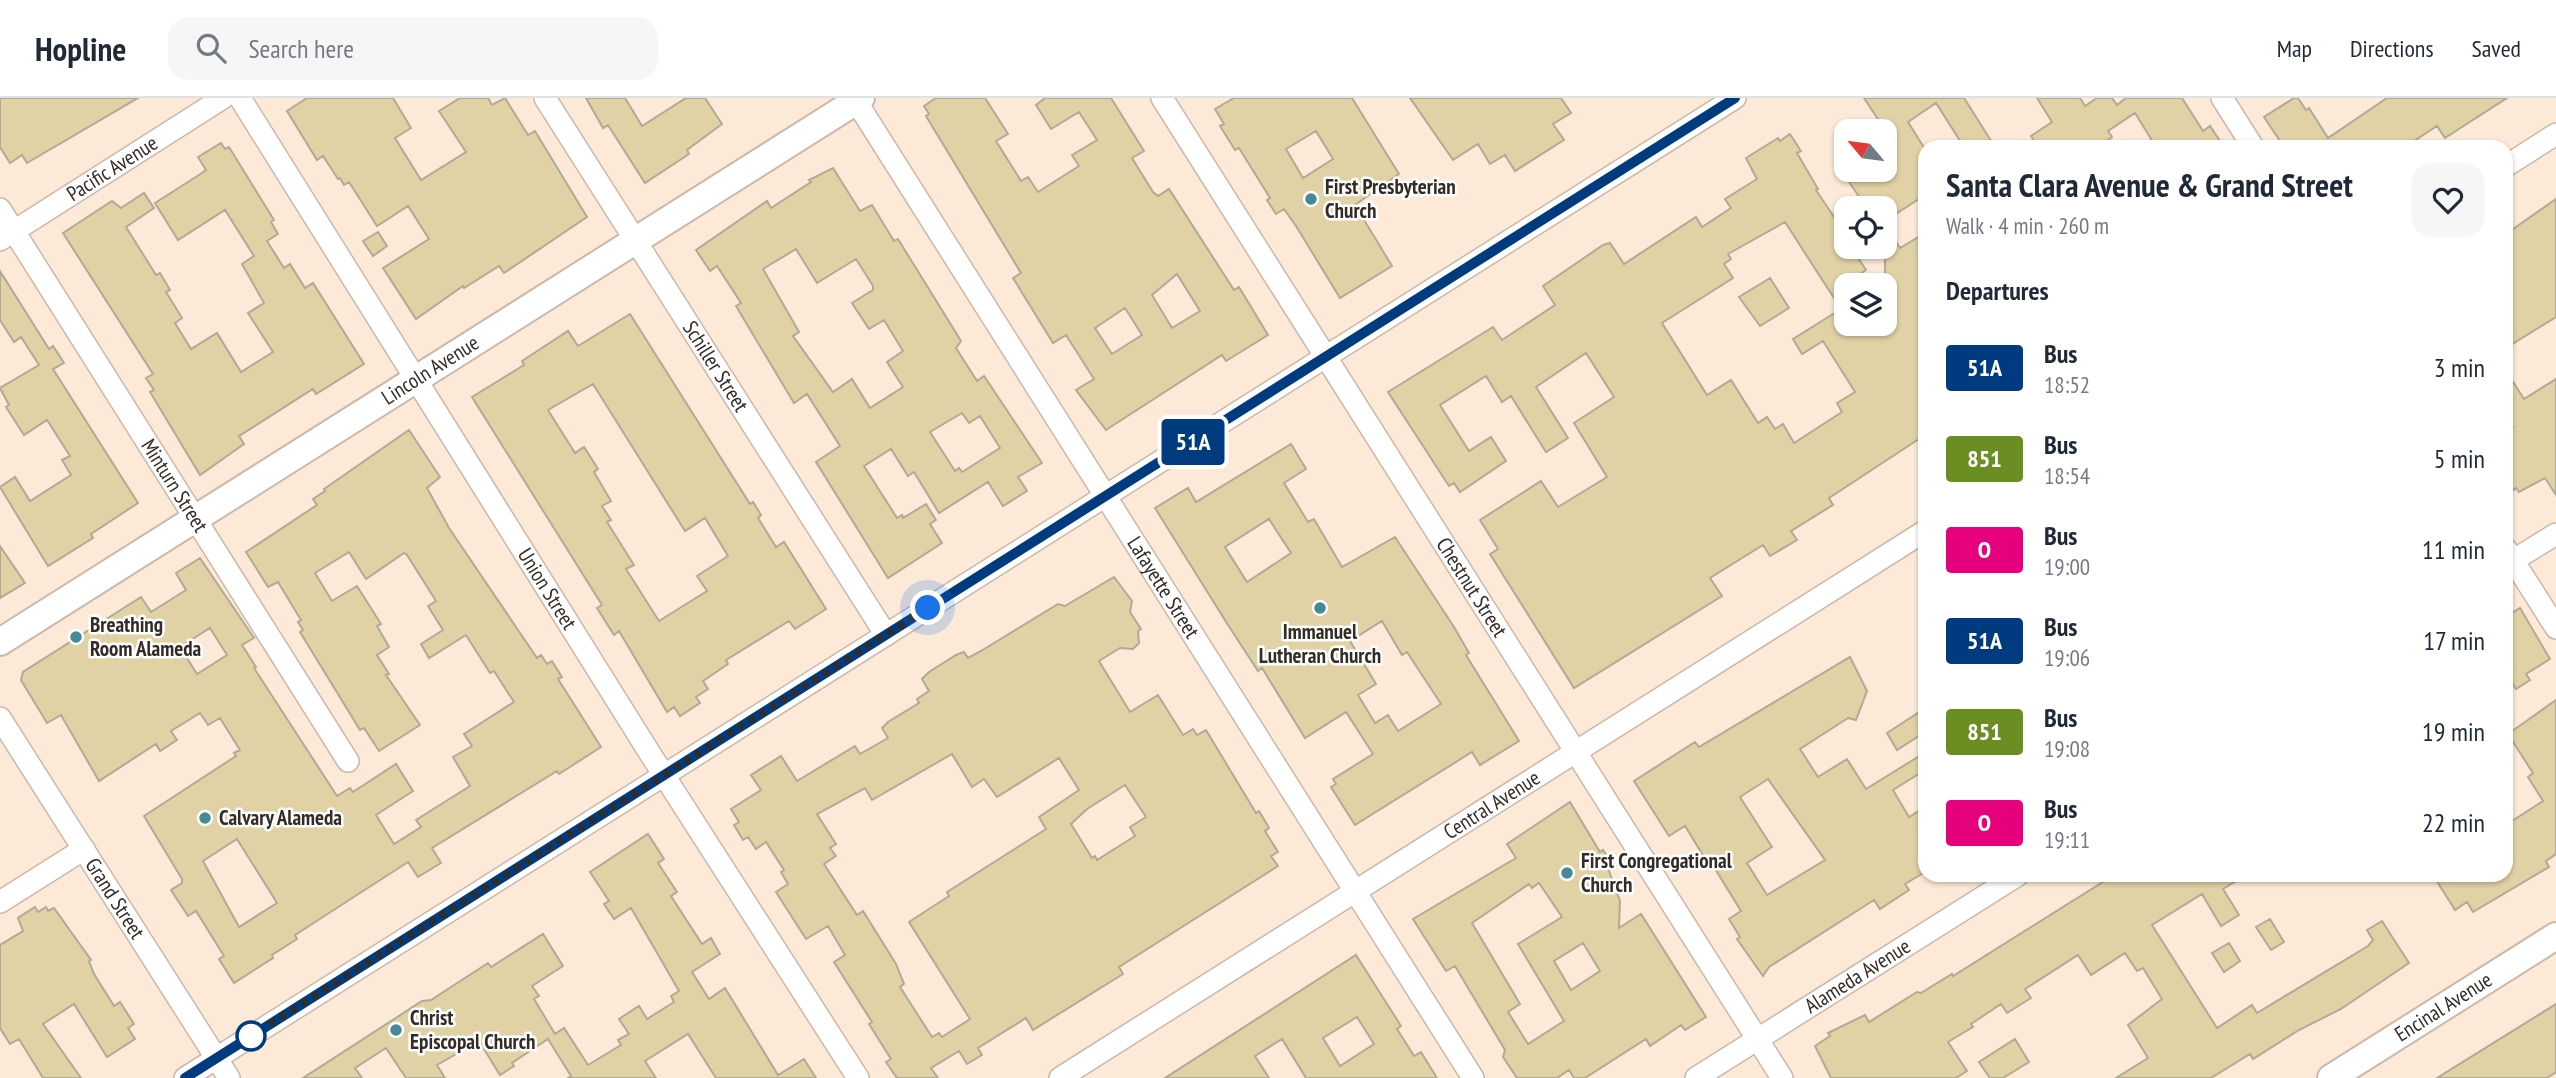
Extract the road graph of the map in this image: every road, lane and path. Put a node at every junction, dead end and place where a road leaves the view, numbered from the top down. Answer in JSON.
{"nodes":[{"id":1,"x":223,"y":98,"type":"edge"},
{"id":2,"x":240,"y":98,"type":"edge"},
{"id":3,"x":545,"y":98,"type":"edge"},
{"id":4,"x":1162,"y":98,"type":"edge"},
{"id":5,"x":1735,"y":98,"type":"edge"},
{"id":6,"x":2222,"y":98,"type":"edge"},
{"id":7,"x":857,"y":99,"type":"edge"},
{"id":8,"x":2556,"y":134,"type":"edge"},
{"id":9,"x":2249,"y":140,"type":"edge"},
{"id":10,"x":2513,"y":162,"type":"edge"},
{"id":11,"x":0,"y":209,"type":"edge"},
{"id":12,"x":7,"y":235,"type":"edge"},
{"id":13,"x":636,"y":240,"type":"junction"},
{"id":14,"x":1327,"y":357,"type":"junction"},
{"id":15,"x":415,"y":379,"type":"junction"},
{"id":16,"x":1105,"y":496,"type":"junction"},
{"id":17,"x":194,"y":519,"type":"junction"},
{"id":18,"x":2556,"y":534,"type":"edge"},
{"id":19,"x":1918,"y":535,"type":"edge"},
{"id":20,"x":2513,"y":556,"type":"edge"},
{"id":21,"x":2513,"y":564,"type":"edge"},
{"id":22,"x":2556,"y":628,"type":"edge"},
{"id":23,"x":886,"y":635,"type":"junction"},
{"id":24,"x":0,"y":642,"type":"edge"},
{"id":25,"x":0,"y":718,"type":"edge"},
{"id":26,"x":1575,"y":752,"type":"junction"},
{"id":27,"x":348,"y":761,"type":"dead end"},
{"id":28,"x":664,"y":775,"type":"junction"},
{"id":29,"x":84,"y":849,"type":"junction"},
{"id":30,"x":2007,"y":882,"type":"edge"},
{"id":31,"x":1356,"y":891,"type":"junction"},
{"id":32,"x":0,"y":902,"type":"edge"},
{"id":33,"x":2556,"y":936,"type":"edge"},
{"id":34,"x":1758,"y":1039,"type":"junction"},
{"id":35,"x":216,"y":1058,"type":"junction"},
{"id":36,"x":184,"y":1078,"type":"edge"},
{"id":37,"x":229,"y":1078,"type":"edge"},
{"id":38,"x":858,"y":1078,"type":"edge"},
{"id":39,"x":1060,"y":1078,"type":"edge"},
{"id":40,"x":1473,"y":1078,"type":"edge"},
{"id":41,"x":1696,"y":1078,"type":"edge"},
{"id":42,"x":1782,"y":1078,"type":"edge"},
{"id":43,"x":2331,"y":1078,"type":"edge"}],
"edges":[{"from":1,"to":12,"type":"street","name":"Pacific Avenue"},
{"from":2,"to":15,"type":"street","name":"Union Street"},
{"from":3,"to":13,"type":"street","name":"Schiller Street"},
{"from":4,"to":14,"type":"street","name":"Chestnut Street"},
{"from":5,"to":14,"type":"street"},
{"from":6,"to":9,"type":"street"},
{"from":7,"to":13,"type":"main road","name":"Lincoln Avenue"},
{"from":7,"to":16,"type":"street","name":"Lafayette Street"},
{"from":8,"to":10,"type":"street"},
{"from":11,"to":12,"type":"street","name":"Minturn Street"},
{"from":12,"to":17,"type":"street","name":"Minturn Street"},
{"from":13,"to":15,"type":"main road","name":"Lincoln Avenue"},
{"from":13,"to":23,"type":"street","name":"Schiller Street"},
{"from":14,"to":16,"type":"street"},
{"from":14,"to":26,"type":"street","name":"Chestnut Street"},
{"from":15,"to":17,"type":"main road","name":"Lincoln Avenue"},
{"from":15,"to":28,"type":"street","name":"Union Street"},
{"from":16,"to":23,"type":"street"},
{"from":16,"to":31,"type":"street","name":"Lafayette Street"},
{"from":17,"to":24,"type":"main road","name":"Lincoln Avenue"},
{"from":17,"to":27,"type":"street","name":"Minturn Street"},
{"from":18,"to":20,"type":"street"},
{"from":19,"to":26,"type":"street","name":"Central Avenue"},
{"from":21,"to":22,"type":"street"},
{"from":23,"to":28,"type":"street"},
{"from":25,"to":29,"type":"street","name":"Grand Street"},
{"from":26,"to":31,"type":"street","name":"Central Avenue"},
{"from":26,"to":34,"type":"street","name":"Chestnut Street"},
{"from":28,"to":35,"type":"street"},
{"from":28,"to":38,"type":"street","name":"Union Street"},
{"from":29,"to":32,"type":"street"},
{"from":29,"to":35,"type":"street","name":"Grand Street"},
{"from":30,"to":34,"type":"street","name":"Alameda Avenue"},
{"from":31,"to":39,"type":"street","name":"Central Avenue"},
{"from":31,"to":40,"type":"street","name":"Lafayette Street"},
{"from":33,"to":43,"type":"main road","name":"Encinal Avenue"},
{"from":34,"to":41,"type":"street","name":"Alameda Avenue"},
{"from":34,"to":42,"type":"street","name":"Chestnut Street"},
{"from":35,"to":36,"type":"street"},
{"from":35,"to":37,"type":"street","name":"Grand Street"}]}
